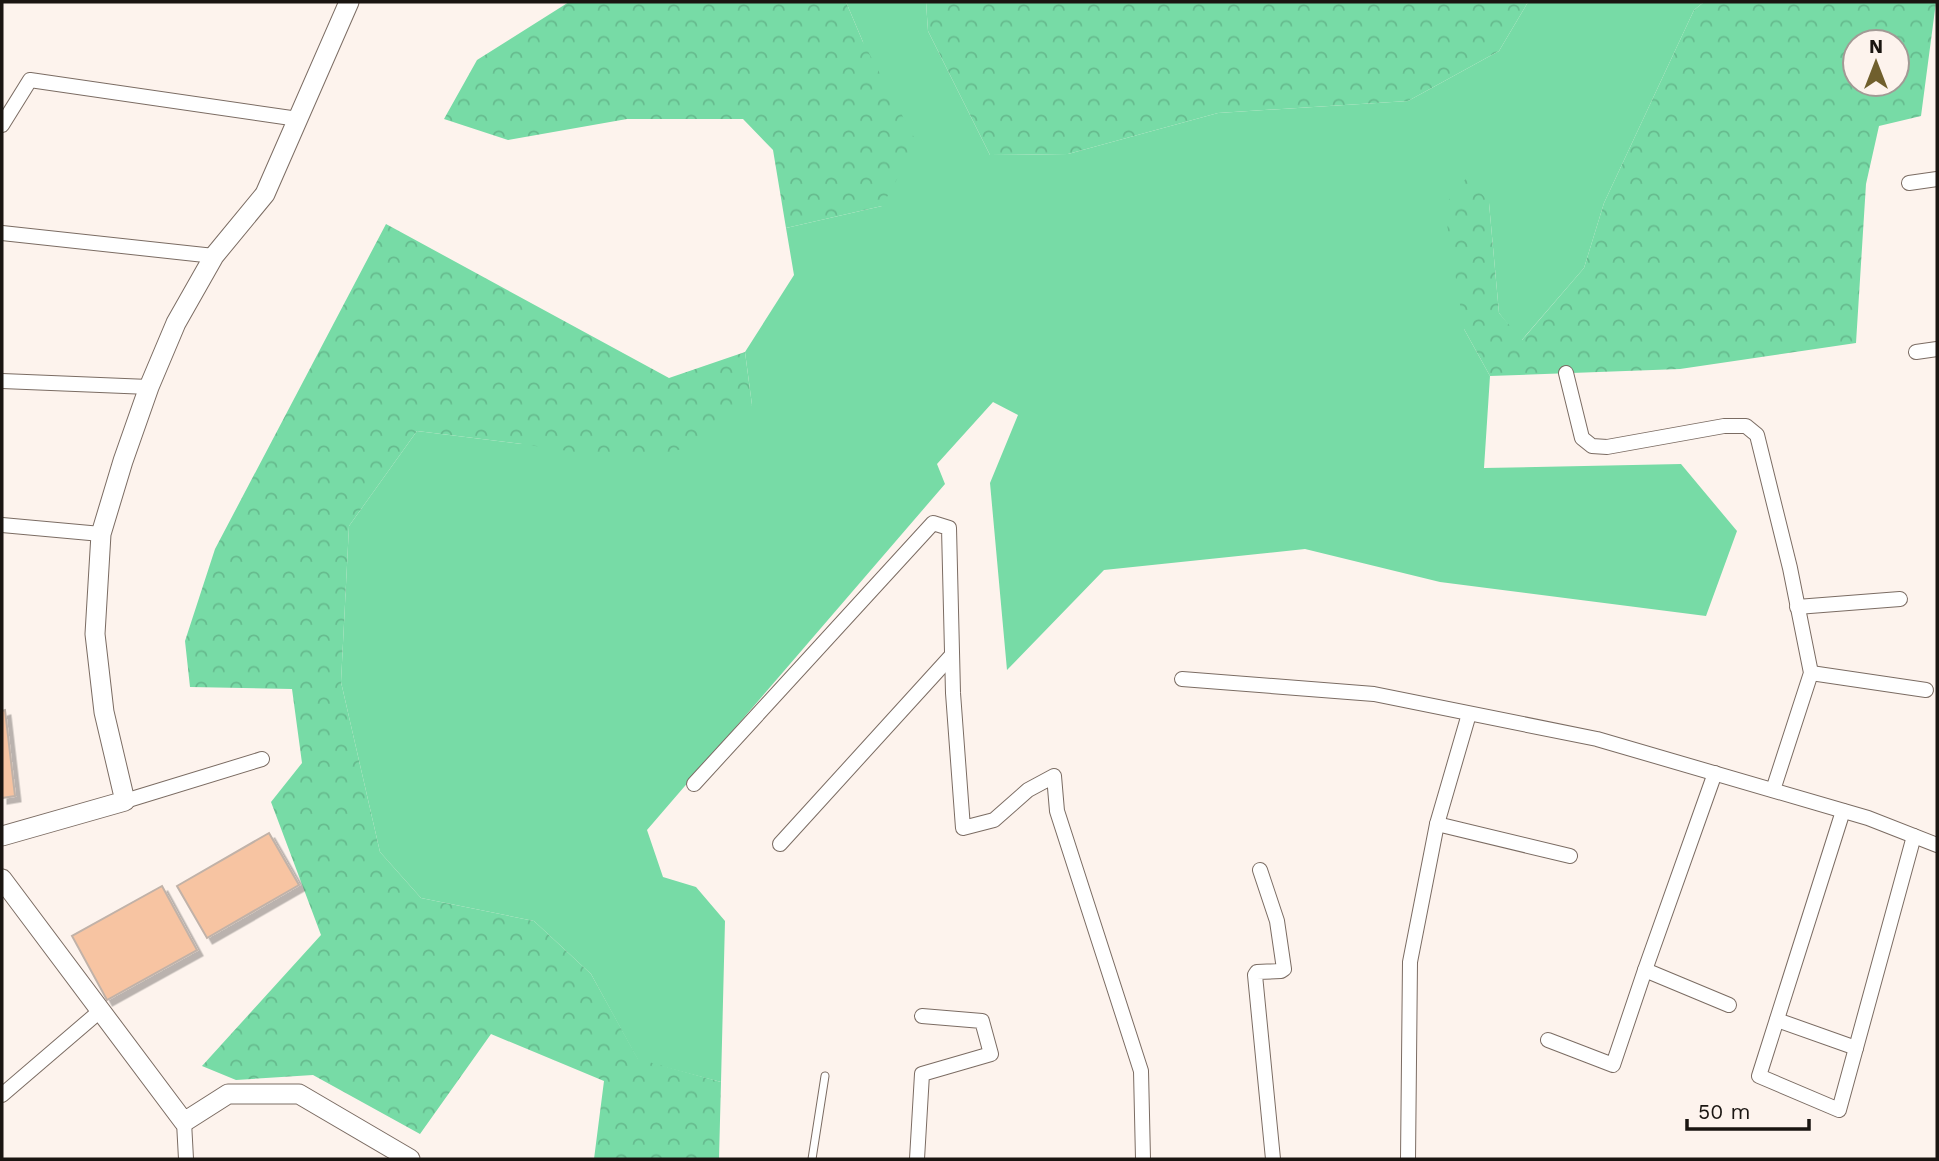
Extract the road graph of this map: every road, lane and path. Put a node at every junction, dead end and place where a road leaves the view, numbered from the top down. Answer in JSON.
{"nodes":[{"id":1,"x":349,"y":2,"type":"edge"},
{"id":2,"x":298,"y":119,"type":"junction"},
{"id":3,"x":2,"y":125,"type":"edge"},
{"id":4,"x":1937,"y":179,"type":"edge"},
{"id":5,"x":1909,"y":184,"type":"dead end"},
{"id":6,"x":2,"y":233,"type":"edge"},
{"id":7,"x":214,"y":256,"type":"junction"},
{"id":8,"x":1937,"y":349,"type":"edge"},
{"id":9,"x":1916,"y":352,"type":"dead end"},
{"id":10,"x":1566,"y":373,"type":"dead end"},
{"id":11,"x":2,"y":381,"type":"edge"},
{"id":12,"x":149,"y":387,"type":"junction"},
{"id":13,"x":2,"y":526,"type":"edge"},
{"id":14,"x":101,"y":534,"type":"junction"},
{"id":15,"x":1900,"y":599,"type":"dead end"},
{"id":16,"x":1797,"y":607,"type":"junction"},
{"id":17,"x":952,"y":655,"type":"junction"},
{"id":18,"x":1811,"y":673,"type":"junction"},
{"id":19,"x":1182,"y":679,"type":"dead end"},
{"id":20,"x":1926,"y":690,"type":"dead end"},
{"id":21,"x":1469,"y":714,"type":"junction"},
{"id":22,"x":262,"y":759,"type":"dead end"},
{"id":23,"x":1715,"y":773,"type":"junction"},
{"id":24,"x":694,"y":784,"type":"dead end"},
{"id":25,"x":1773,"y":790,"type":"junction"},
{"id":26,"x":125,"y":801,"type":"junction"},
{"id":27,"x":1843,"y":810,"type":"junction"},
{"id":28,"x":1437,"y":824,"type":"junction"},
{"id":29,"x":2,"y":836,"type":"edge"},
{"id":30,"x":1914,"y":836,"type":"junction"},
{"id":31,"x":780,"y":844,"type":"dead end"},
{"id":32,"x":1937,"y":845,"type":"edge"},
{"id":33,"x":1570,"y":856,"type":"dead end"},
{"id":34,"x":1260,"y":870,"type":"dead end"},
{"id":35,"x":2,"y":879,"type":"edge"},
{"id":36,"x":1645,"y":970,"type":"junction"},
{"id":37,"x":1728,"y":1005,"type":"dead end"},
{"id":38,"x":100,"y":1011,"type":"junction"},
{"id":39,"x":922,"y":1016,"type":"dead end"},
{"id":40,"x":1777,"y":1020,"type":"junction"},
{"id":41,"x":1549,"y":1040,"type":"dead end"},
{"id":42,"x":1856,"y":1048,"type":"junction"},
{"id":43,"x":825,"y":1076,"type":"dead end"},
{"id":44,"x":2,"y":1095,"type":"edge"},
{"id":45,"x":184,"y":1122,"type":"junction"},
{"id":46,"x":186,"y":1159,"type":"edge"},
{"id":47,"x":410,"y":1159,"type":"edge"},
{"id":48,"x":812,"y":1159,"type":"edge"},
{"id":49,"x":917,"y":1159,"type":"edge"},
{"id":50,"x":1143,"y":1159,"type":"edge"},
{"id":51,"x":1273,"y":1159,"type":"edge"},
{"id":52,"x":1408,"y":1159,"type":"edge"}],
"edges":[{"from":1,"to":2,"type":"street"},
{"from":2,"to":3,"type":"street"},
{"from":2,"to":7,"type":"street"},
{"from":4,"to":5,"type":"street"},
{"from":6,"to":7,"type":"street"},
{"from":7,"to":12,"type":"street"},
{"from":8,"to":9,"type":"street"},
{"from":10,"to":16,"type":"street"},
{"from":11,"to":12,"type":"street"},
{"from":12,"to":14,"type":"street"},
{"from":13,"to":14,"type":"street"},
{"from":14,"to":26,"type":"street"},
{"from":15,"to":16,"type":"street"},
{"from":16,"to":18,"type":"street"},
{"from":17,"to":24,"type":"street"},
{"from":17,"to":31,"type":"street"},
{"from":17,"to":50,"type":"street"},
{"from":18,"to":20,"type":"street"},
{"from":18,"to":25,"type":"street"},
{"from":19,"to":21,"type":"street"},
{"from":21,"to":23,"type":"street"},
{"from":21,"to":28,"type":"street"},
{"from":22,"to":26,"type":"street"},
{"from":23,"to":25,"type":"street"},
{"from":23,"to":36,"type":"street"},
{"from":25,"to":27,"type":"street"},
{"from":26,"to":29,"type":"street"},
{"from":27,"to":30,"type":"street"},
{"from":27,"to":40,"type":"street"},
{"from":28,"to":33,"type":"street"},
{"from":28,"to":52,"type":"street"},
{"from":30,"to":32,"type":"street"},
{"from":30,"to":42,"type":"street"},
{"from":34,"to":51,"type":"street"},
{"from":35,"to":38,"type":"street"},
{"from":36,"to":37,"type":"street"},
{"from":36,"to":41,"type":"street"},
{"from":38,"to":44,"type":"street"},
{"from":38,"to":45,"type":"street"},
{"from":39,"to":49,"type":"street"},
{"from":40,"to":42,"type":"street"},
{"from":40,"to":42,"type":"street"},
{"from":43,"to":48,"type":"lane"},
{"from":45,"to":46,"type":"street"},
{"from":45,"to":47,"type":"street"}]}
